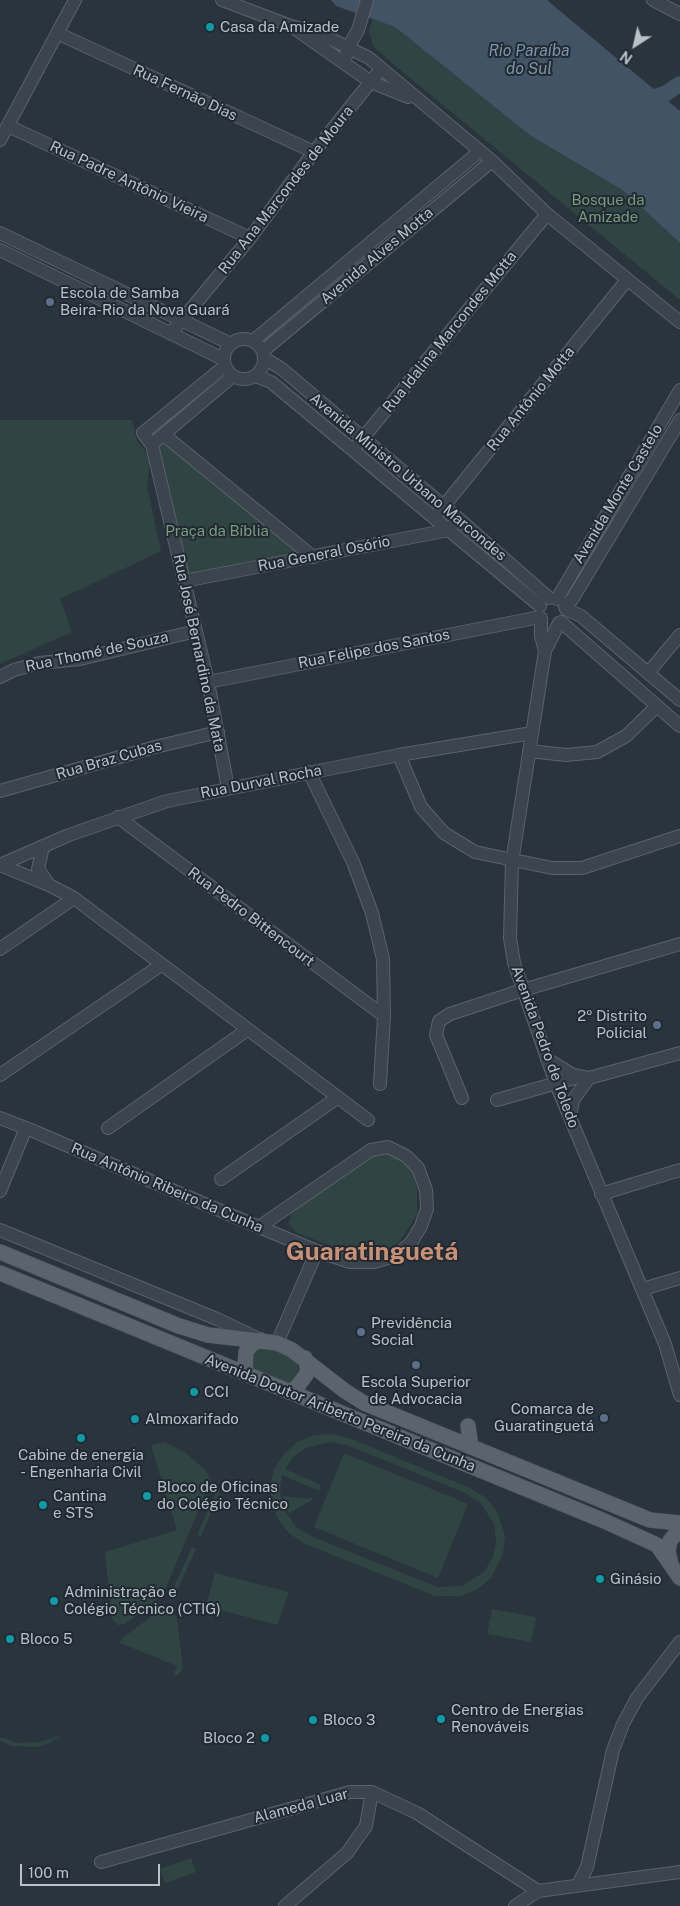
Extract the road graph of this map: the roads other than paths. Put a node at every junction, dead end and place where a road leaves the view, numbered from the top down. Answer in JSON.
{"nodes":[{"id":1,"x":75,"y":0,"type":"edge"},
{"id":2,"x":222,"y":0,"type":"edge"},
{"id":3,"x":366,"y":0,"type":"edge"},
{"id":4,"x":653,"y":0,"type":"edge"},
{"id":5,"x":680,"y":14,"type":"edge"},
{"id":6,"x":291,"y":26,"type":"junction"},
{"id":7,"x":360,"y":26,"type":"junction"},
{"id":8,"x":58,"y":33,"type":"junction"},
{"id":9,"x":348,"y":48,"type":"junction"},
{"id":10,"x":369,"y":58,"type":"junction"},
{"id":11,"x":345,"y":64,"type":"junction"},
{"id":12,"x":381,"y":69,"type":"junction"},
{"id":13,"x":371,"y":82,"type":"junction"},
{"id":14,"x":417,"y":100,"type":"junction"},
{"id":15,"x":8,"y":126,"type":"junction"},
{"id":16,"x":0,"y":140,"type":"edge"},
{"id":17,"x":480,"y":151,"type":"junction"},
{"id":18,"x":314,"y":152,"type":"junction"},
{"id":19,"x":492,"y":161,"type":"junction"},
{"id":20,"x":547,"y":214,"type":"junction"},
{"id":21,"x":0,"y":233,"type":"edge"},
{"id":22,"x":250,"y":238,"type":"junction"},
{"id":23,"x":366,"y":247,"type":"junction"},
{"id":24,"x":0,"y":250,"type":"edge"},
{"id":25,"x":374,"y":259,"type":"junction"},
{"id":26,"x":627,"y":280,"type":"junction"},
{"id":27,"x":182,"y":320,"type":"junction"},
{"id":28,"x":680,"y":322,"type":"edge"},
{"id":29,"x":171,"y":333,"type":"junction"},
{"id":30,"x":253,"y":341,"type":"junction"},
{"id":31,"x":231,"y":344,"type":"junction"},
{"id":32,"x":263,"y":355,"type":"junction"},
{"id":33,"x":227,"y":367,"type":"junction"},
{"id":34,"x":255,"y":376,"type":"junction"},
{"id":35,"x":680,"y":390,"type":"edge"},
{"id":36,"x":680,"y":420,"type":"edge"},
{"id":37,"x":164,"y":435,"type":"junction"},
{"id":38,"x":363,"y":438,"type":"junction"},
{"id":39,"x":152,"y":445,"type":"junction"},
{"id":40,"x":353,"y":450,"type":"junction"},
{"id":41,"x":443,"y":506,"type":"junction"},
{"id":42,"x":434,"y":518,"type":"junction"},
{"id":43,"x":458,"y":518,"type":"junction"},
{"id":44,"x":448,"y":530,"type":"junction"},
{"id":45,"x":313,"y":557,"type":"junction"},
{"id":46,"x":184,"y":581,"type":"junction"},
{"id":47,"x":551,"y":608,"type":"junction"},
{"id":48,"x":560,"y":622,"type":"junction"},
{"id":49,"x":196,"y":631,"type":"junction"},
{"id":50,"x":680,"y":634,"type":"edge"},
{"id":51,"x":545,"y":651,"type":"junction"},
{"id":52,"x":648,"y":673,"type":"junction"},
{"id":53,"x":0,"y":677,"type":"edge"},
{"id":54,"x":208,"y":682,"type":"junction"},
{"id":55,"x":680,"y":700,"type":"edge"},
{"id":56,"x":657,"y":706,"type":"junction"},
{"id":57,"x":680,"y":726,"type":"edge"},
{"id":58,"x":218,"y":732,"type":"junction"},
{"id":59,"x":532,"y":733,"type":"junction"},
{"id":60,"x":529,"y":751,"type":"junction"},
{"id":61,"x":399,"y":755,"type":"junction"},
{"id":62,"x":309,"y":772,"type":"junction"},
{"id":63,"x":228,"y":788,"type":"junction"},
{"id":64,"x":0,"y":791,"type":"edge"},
{"id":65,"x":118,"y":817,"type":"junction"},
{"id":66,"x":680,"y":836,"type":"edge"},
{"id":67,"x":43,"y":846,"type":"junction"},
{"id":68,"x":512,"y":862,"type":"junction"},
{"id":69,"x":0,"y":865,"type":"edge"},
{"id":70,"x":49,"y":884,"type":"junction"},
{"id":71,"x":74,"y":898,"type":"junction"},
{"id":72,"x":680,"y":944,"type":"edge"},
{"id":73,"x":0,"y":949,"type":"edge"},
{"id":74,"x":161,"y":965,"type":"junction"},
{"id":75,"x":523,"y":990,"type":"junction"},
{"id":76,"x":384,"y":1016,"type":"junction"},
{"id":77,"x":247,"y":1030,"type":"junction"},
{"id":78,"x":680,"y":1053,"type":"edge"},
{"id":79,"x":547,"y":1059,"type":"junction"},
{"id":80,"x":0,"y":1075,"type":"edge"},
{"id":81,"x":583,"y":1080,"type":"junction"},
{"id":82,"x":380,"y":1084,"type":"dead end"},
{"id":83,"x":557,"y":1088,"type":"junction"},
{"id":84,"x":337,"y":1098,"type":"junction"},
{"id":85,"x":462,"y":1098,"type":"dead end"},
{"id":86,"x":497,"y":1100,"type":"dead end"},
{"id":87,"x":570,"y":1117,"type":"junction"},
{"id":88,"x":0,"y":1118,"type":"edge"},
{"id":89,"x":368,"y":1120,"type":"dead end"},
{"id":90,"x":26,"y":1128,"type":"junction"},
{"id":91,"x":108,"y":1128,"type":"dead end"},
{"id":92,"x":680,"y":1170,"type":"edge"},
{"id":93,"x":221,"y":1178,"type":"dead end"},
{"id":94,"x":0,"y":1190,"type":"edge"},
{"id":95,"x":601,"y":1194,"type":"junction"},
{"id":96,"x":259,"y":1227,"type":"junction"},
{"id":97,"x":0,"y":1230,"type":"edge"},
{"id":98,"x":317,"y":1251,"type":"junction"},
{"id":99,"x":0,"y":1252,"type":"edge"},
{"id":100,"x":0,"y":1273,"type":"edge"},
{"id":101,"x":680,"y":1278,"type":"edge"},
{"id":102,"x":643,"y":1289,"type":"junction"},
{"id":103,"x":261,"y":1340,"type":"junction"},
{"id":104,"x":277,"y":1343,"type":"junction"},
{"id":105,"x":305,"y":1358,"type":"junction"},
{"id":106,"x":247,"y":1374,"type":"junction"},
{"id":107,"x":679,"y":1390,"type":"edge"},
{"id":108,"x":289,"y":1392,"type":"junction"},
{"id":109,"x":468,"y":1426,"type":"dead end"},
{"id":110,"x":471,"y":1447,"type":"junction"},
{"id":111,"x":680,"y":1523,"type":"edge"},
{"id":112,"x":680,"y":1528,"type":"edge"},
{"id":113,"x":671,"y":1565,"type":"junction"},
{"id":114,"x":680,"y":1578,"type":"edge"},
{"id":115,"x":680,"y":1642,"type":"edge"},
{"id":116,"x":372,"y":1792,"type":"junction"},
{"id":117,"x":101,"y":1862,"type":"dead end"},
{"id":118,"x":680,"y":1872,"type":"edge"},
{"id":119,"x":578,"y":1885,"type":"junction"},
{"id":120,"x":538,"y":1891,"type":"junction"},
{"id":121,"x":285,"y":1906,"type":"edge"},
{"id":122,"x":515,"y":1906,"type":"edge"}],
"edges":[{"from":1,"to":8,"type":"street"},
{"from":2,"to":6,"type":"street"},
{"from":3,"to":7,"type":"street"},
{"from":4,"to":5,"type":"street"},
{"from":6,"to":9,"type":"street"},
{"from":6,"to":11,"type":"street"},
{"from":7,"to":9,"type":"street"},
{"from":7,"to":10,"type":"street"},
{"from":8,"to":15,"type":"street"},
{"from":8,"to":18,"type":"street","name":"Rua Fernão Dias"},
{"from":9,"to":10,"type":"street"},
{"from":9,"to":11,"type":"street"},
{"from":10,"to":12,"type":"street"},
{"from":11,"to":13,"type":"street"},
{"from":12,"to":13,"type":"street","name":"Rua Ana Marcondes de Moura"},
{"from":12,"to":14,"type":"street"},
{"from":13,"to":14,"type":"street"},
{"from":13,"to":18,"type":"street","name":"Rua Ana Marcondes de Moura"},
{"from":14,"to":17,"type":"street"},
{"from":15,"to":16,"type":"street"},
{"from":15,"to":22,"type":"street","name":"Rua Padre Antônio Vieira"},
{"from":17,"to":19,"type":"street"},
{"from":17,"to":23,"type":"street","name":"Avenida Alves Motta"},
{"from":18,"to":22,"type":"street","name":"Rua Ana Marcondes de Moura"},
{"from":19,"to":20,"type":"street"},
{"from":19,"to":25,"type":"street","name":"Avenida Alves Motta"},
{"from":20,"to":26,"type":"street"},
{"from":20,"to":38,"type":"street","name":"Rua Idalina Marcondes Motta"},
{"from":21,"to":27,"type":"street"},
{"from":22,"to":27,"type":"street","name":"Rua Ana Marcondes de Moura"},
{"from":23,"to":25,"type":"street"},
{"from":23,"to":30,"type":"street","name":"Avenida Alves Motta"},
{"from":24,"to":29,"type":"street"},
{"from":25,"to":32,"type":"street","name":"Avenida Alves Motta"},
{"from":26,"to":28,"type":"street"},
{"from":26,"to":41,"type":"street","name":"Rua Antônio Motta"},
{"from":27,"to":29,"type":"street","name":"Rua Ana Marcondes de Moura"},
{"from":27,"to":31,"type":"street"},
{"from":29,"to":33,"type":"street"},
{"from":30,"to":31,"type":"street"},
{"from":30,"to":32,"type":"street"},
{"from":31,"to":33,"type":"street"},
{"from":32,"to":34,"type":"street"},
{"from":32,"to":38,"type":"street","name":"Avenida Ministro Urbano Marcondes"},
{"from":33,"to":34,"type":"street"},
{"from":33,"to":37,"type":"street"},
{"from":33,"to":39,"type":"street","name":"Rua José Bernardino da Mata"},
{"from":34,"to":40,"type":"street","name":"Avenida Ministro Urbano Marcondes"},
{"from":35,"to":47,"type":"street","name":"Avenida Monte Castelo"},
{"from":36,"to":47,"type":"street","name":"Avenida Monte Castelo"},
{"from":37,"to":39,"type":"street"},
{"from":37,"to":45,"type":"street"},
{"from":38,"to":40,"type":"street","name":"Rua Idalina Marcondes Motta"},
{"from":38,"to":41,"type":"street","name":"Avenida Ministro Urbano Marcondes"},
{"from":39,"to":46,"type":"street","name":"Rua José Bernardino da Mata"},
{"from":40,"to":42,"type":"street","name":"Avenida Ministro Urbano Marcondes"},
{"from":41,"to":42,"type":"street","name":"Rua Antônio Motta"},
{"from":41,"to":43,"type":"street","name":"Avenida Ministro Urbano Marcondes"},
{"from":42,"to":44,"type":"street","name":"Avenida Ministro Urbano Marcondes"},
{"from":43,"to":44,"type":"street"},
{"from":43,"to":47,"type":"street","name":"Avenida Ministro Urbano Marcondes"},
{"from":44,"to":45,"type":"street","name":"Rua General Osório"},
{"from":44,"to":47,"type":"street","name":"Avenida Ministro Urbano Marcondes"},
{"from":45,"to":46,"type":"street","name":"Rua General Osório"},
{"from":46,"to":49,"type":"street","name":"Rua José Bernardino da Mata"},
{"from":47,"to":48,"type":"street"},
{"from":47,"to":48,"type":"street"},
{"from":47,"to":51,"type":"street"},
{"from":47,"to":52,"type":"street","name":"Avenida Ministro Urbano Marcondes"},
{"from":47,"to":54,"type":"street","name":"Rua Felipe dos Santos"},
{"from":48,"to":51,"type":"street"},
{"from":48,"to":56,"type":"street"},
{"from":49,"to":53,"type":"street","name":"Rua Thomé de Souza"},
{"from":49,"to":54,"type":"street","name":"Rua José Bernardino da Mata"},
{"from":50,"to":52,"type":"street"},
{"from":51,"to":59,"type":"street","name":"Avenida Pedro de Toledo"},
{"from":52,"to":55,"type":"street","name":"Avenida Ministro Urbano Marcondes"},
{"from":54,"to":58,"type":"street","name":"Rua José Bernardino da Mata"},
{"from":56,"to":57,"type":"street"},
{"from":56,"to":60,"type":"street"},
{"from":58,"to":63,"type":"street","name":"Rua José Bernardino da Mata"},
{"from":58,"to":64,"type":"street","name":"Rua Braz Cubas"},
{"from":59,"to":60,"type":"street","name":"Avenida Pedro de Toledo"},
{"from":59,"to":61,"type":"street","name":"Rua Durval Rocha"},
{"from":60,"to":68,"type":"street","name":"Avenida Pedro de Toledo"},
{"from":61,"to":62,"type":"street","name":"Rua Durval Rocha"},
{"from":61,"to":68,"type":"street"},
{"from":62,"to":63,"type":"street","name":"Rua Durval Rocha"},
{"from":62,"to":76,"type":"street"},
{"from":63,"to":65,"type":"street","name":"Rua Durval Rocha"},
{"from":65,"to":67,"type":"street","name":"Rua Durval Rocha"},
{"from":65,"to":76,"type":"street","name":"Rua Pedro Bittencourt"},
{"from":66,"to":68,"type":"street"},
{"from":67,"to":69,"type":"street","name":"Rua Durval Rocha"},
{"from":67,"to":70,"type":"street"},
{"from":68,"to":75,"type":"street","name":"Avenida Pedro de Toledo"},
{"from":69,"to":70,"type":"street"},
{"from":70,"to":71,"type":"street"},
{"from":71,"to":73,"type":"street"},
{"from":71,"to":74,"type":"street"},
{"from":72,"to":75,"type":"street"},
{"from":74,"to":77,"type":"street"},
{"from":74,"to":80,"type":"street"},
{"from":75,"to":79,"type":"street","name":"Avenida Pedro de Toledo"},
{"from":75,"to":85,"type":"street"},
{"from":76,"to":82,"type":"street"},
{"from":77,"to":84,"type":"street"},
{"from":77,"to":91,"type":"street"},
{"from":78,"to":81,"type":"street"},
{"from":79,"to":81,"type":"street"},
{"from":79,"to":83,"type":"street","name":"Avenida Pedro de Toledo"},
{"from":81,"to":83,"type":"street"},
{"from":81,"to":87,"type":"street"},
{"from":83,"to":86,"type":"street"},
{"from":83,"to":87,"type":"street","name":"Avenida Pedro de Toledo"},
{"from":84,"to":89,"type":"street"},
{"from":84,"to":93,"type":"street"},
{"from":87,"to":95,"type":"street","name":"Avenida Pedro de Toledo"},
{"from":88,"to":90,"type":"street","name":"Rua Antônio Ribeiro da Cunha"},
{"from":90,"to":94,"type":"street"},
{"from":90,"to":96,"type":"street","name":"Rua Antônio Ribeiro da Cunha"},
{"from":92,"to":95,"type":"street"},
{"from":95,"to":102,"type":"street","name":"Avenida Pedro de Toledo"},
{"from":96,"to":98,"type":"street","name":"Rua Antônio Ribeiro da Cunha"},
{"from":96,"to":98,"type":"street","name":"Rua Antônio Ribeiro da Cunha"},
{"from":97,"to":103,"type":"street","name":"Avenida Doutor Ariberto Pereira da Cunha"},
{"from":98,"to":104,"type":"street"},
{"from":99,"to":103,"type":"main road","name":"Avenida Doutor Ariberto Pereira da Cunha"},
{"from":100,"to":106,"type":"main road","name":"Avenida Doutor Ariberto Pereira da Cunha"},
{"from":101,"to":102,"type":"street"},
{"from":102,"to":107,"type":"street","name":"Avenida Pedro de Toledo"},
{"from":103,"to":104,"type":"main road","name":"Avenida Doutor Ariberto Pereira da Cunha"},
{"from":103,"to":106,"type":"main road"},
{"from":104,"to":105,"type":"main road","name":"Avenida Doutor Ariberto Pereira da Cunha"},
{"from":105,"to":108,"type":"main road"},
{"from":105,"to":110,"type":"main road","name":"Avenida Doutor Ariberto Pereira da Cunha"},
{"from":106,"to":108,"type":"main road","name":"Avenida Doutor Ariberto Pereira da Cunha"},
{"from":108,"to":113,"type":"main road","name":"Avenida Doutor Ariberto Pereira da Cunha"},
{"from":109,"to":110,"type":"main road"},
{"from":110,"to":111,"type":"main road","name":"Avenida Doutor Ariberto Pereira da Cunha"},
{"from":112,"to":113,"type":"main road"},
{"from":113,"to":114,"type":"main road","name":"Avenida Doutor Ariberto Pereira da Cunha"},
{"from":115,"to":119,"type":"street"},
{"from":116,"to":117,"type":"street","name":"Alameda Luar"},
{"from":116,"to":120,"type":"street","name":"Alameda Luar"},
{"from":116,"to":121,"type":"street"},
{"from":118,"to":119,"type":"street"},
{"from":119,"to":120,"type":"street"},
{"from":120,"to":122,"type":"street"}]}
